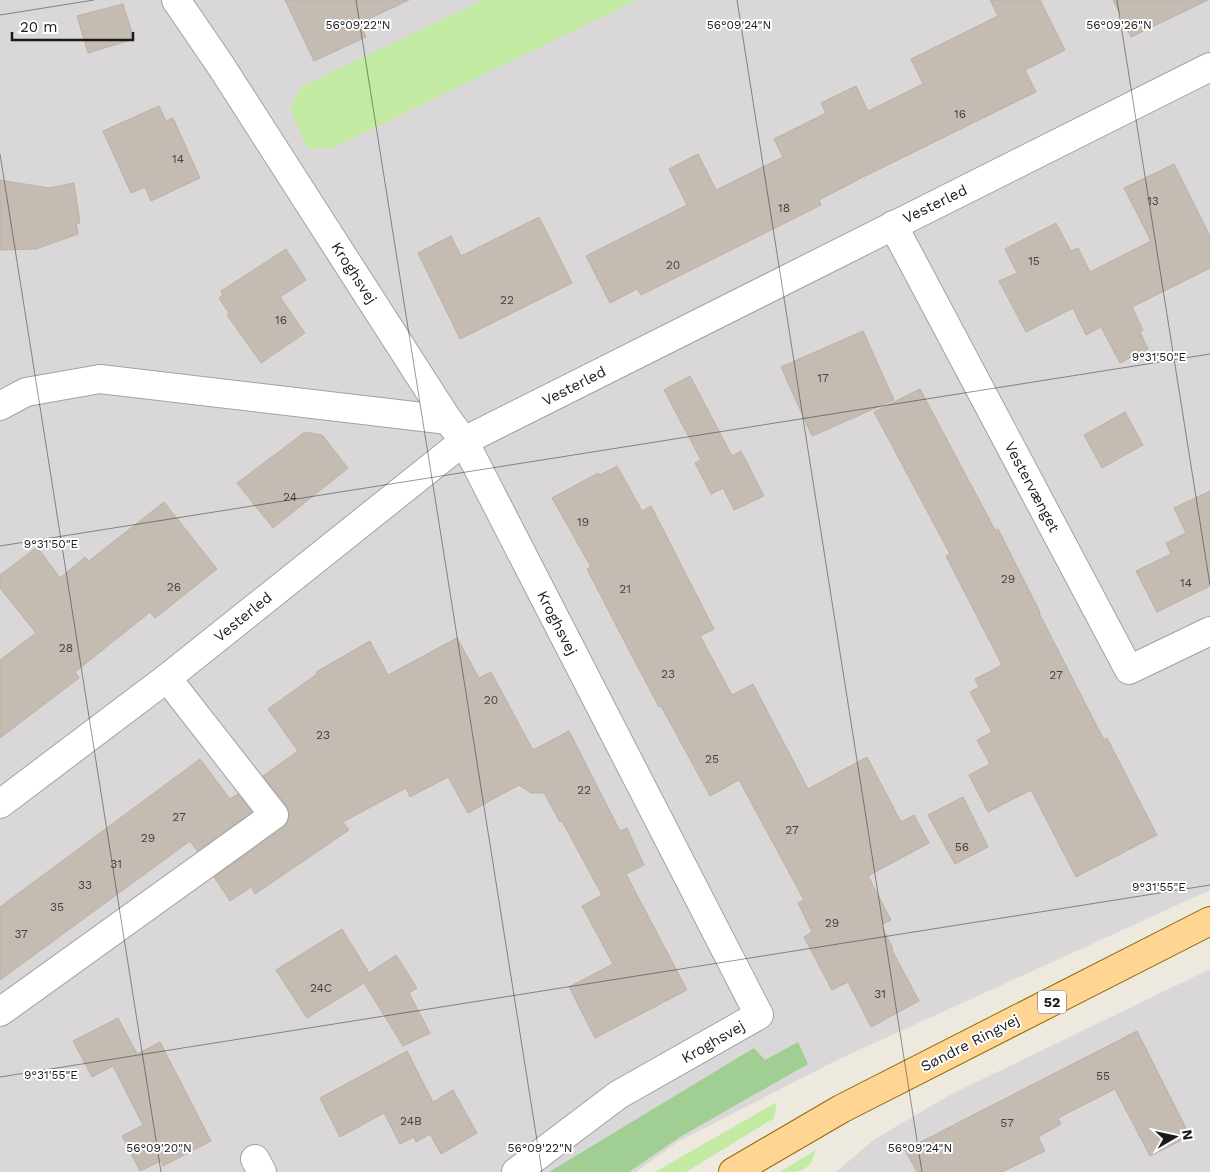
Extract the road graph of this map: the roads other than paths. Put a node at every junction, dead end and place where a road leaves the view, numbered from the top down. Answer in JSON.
{"nodes":[{"id":1,"x":176,"y":0,"type":"edge"},
{"id":2,"x":1210,"y":68,"type":"edge"},
{"id":3,"x":893,"y":225,"type":"junction"},
{"id":4,"x":0,"y":406,"type":"edge"},
{"id":5,"x":448,"y":420,"type":"junction"},
{"id":6,"x":464,"y":441,"type":"junction"},
{"id":7,"x":1210,"y":631,"type":"edge"},
{"id":8,"x":167,"y":678,"type":"junction"},
{"id":9,"x":0,"y":804,"type":"edge"},
{"id":10,"x":1210,"y":921,"type":"edge"},
{"id":11,"x":0,"y":1012,"type":"edge"},
{"id":12,"x":516,"y":1172,"type":"edge"},
{"id":13,"x":733,"y":1172,"type":"edge"}],
"edges":[{"from":1,"to":5,"type":"street","name":"Kroghsvej"},
{"from":2,"to":3,"type":"street","name":"Vesterled"},
{"from":3,"to":6,"type":"street","name":"Vesterled"},
{"from":3,"to":7,"type":"street","name":"Vestervænget"},
{"from":4,"to":5,"type":"street"},
{"from":5,"to":6,"type":"street","name":"Kroghsvej"},
{"from":6,"to":8,"type":"street","name":"Vesterled"},
{"from":6,"to":12,"type":"street","name":"Kroghsvej"},
{"from":8,"to":9,"type":"street","name":"Vesterled"},
{"from":8,"to":11,"type":"street"},
{"from":10,"to":13,"type":"main road","name":"Søndre Ringvej","number":"52"}]}
